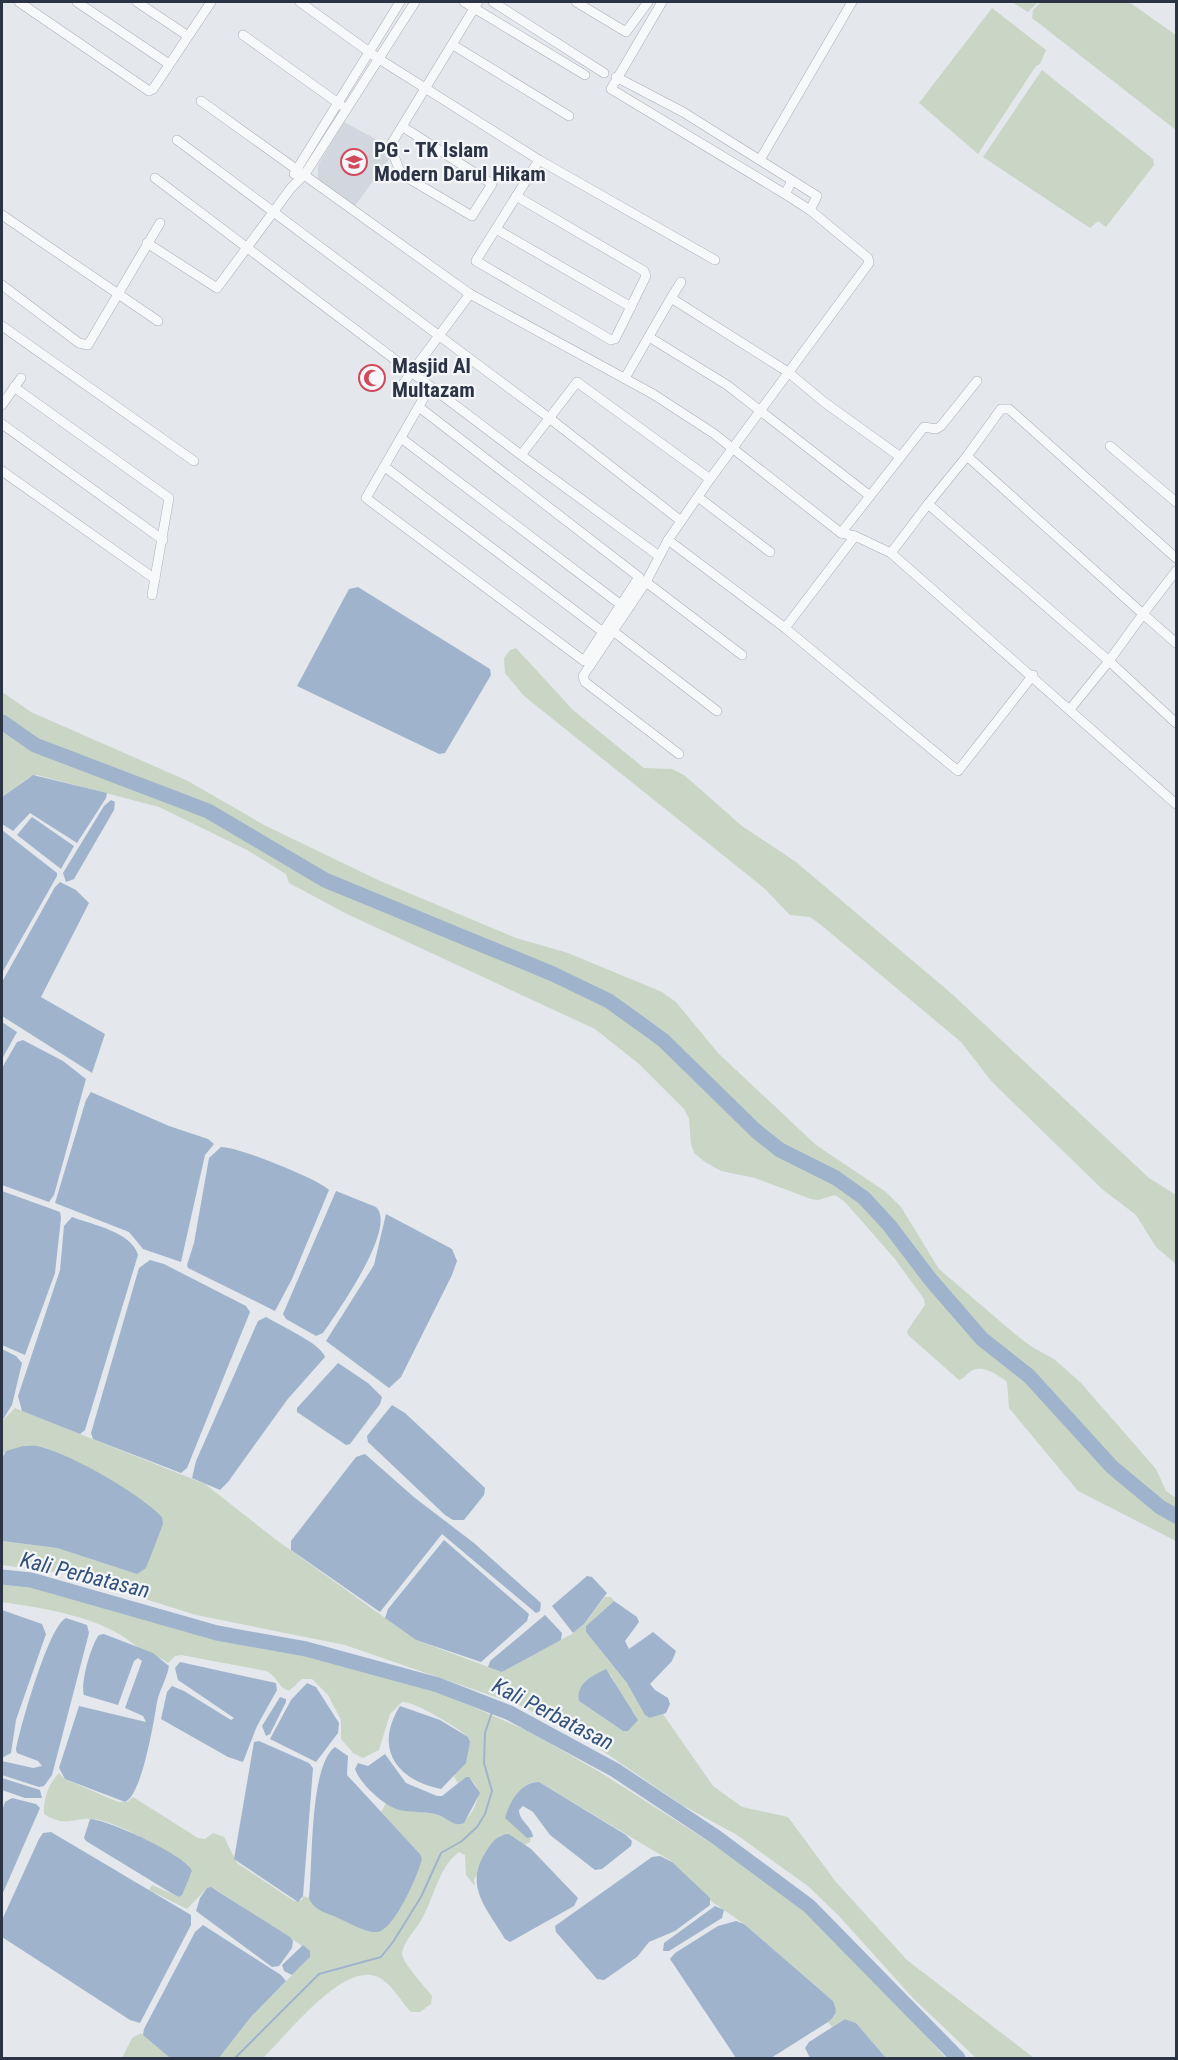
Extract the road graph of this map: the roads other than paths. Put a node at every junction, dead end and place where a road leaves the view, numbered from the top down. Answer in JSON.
{"nodes":[{"id":1,"x":19,"y":2,"type":"edge"},
{"id":2,"x":77,"y":2,"type":"edge"},
{"id":3,"x":137,"y":2,"type":"edge"},
{"id":4,"x":300,"y":2,"type":"edge"},
{"id":5,"x":400,"y":2,"type":"edge"},
{"id":6,"x":415,"y":2,"type":"edge"},
{"id":7,"x":464,"y":2,"type":"edge"},
{"id":8,"x":493,"y":2,"type":"edge"},
{"id":9,"x":576,"y":2,"type":"edge"},
{"id":10,"x":648,"y":2,"type":"edge"},
{"id":11,"x":662,"y":2,"type":"edge"},
{"id":12,"x":852,"y":2,"type":"edge"},
{"id":13,"x":208,"y":3,"type":"edge"},
{"id":14,"x":476,"y":5,"type":"edge"},
{"id":15,"x":514,"y":24,"type":"junction"},
{"id":16,"x":243,"y":35,"type":"dead end"},
{"id":17,"x":188,"y":36,"type":"junction"},
{"id":18,"x":453,"y":45,"type":"junction"},
{"id":19,"x":369,"y":52,"type":"junction"},
{"id":20,"x":379,"y":59,"type":"junction"},
{"id":21,"x":170,"y":64,"type":"junction"},
{"id":22,"x":604,"y":73,"type":"dead end"},
{"id":23,"x":585,"y":75,"type":"dead end"},
{"id":24,"x":616,"y":77,"type":"junction"},
{"id":25,"x":425,"y":86,"type":"junction"},
{"id":26,"x":201,"y":101,"type":"dead end"},
{"id":27,"x":337,"y":102,"type":"junction"},
{"id":28,"x":346,"y":108,"type":"junction"},
{"id":29,"x":568,"y":116,"type":"dead end"},
{"id":30,"x":403,"y":127,"type":"junction"},
{"id":31,"x":177,"y":140,"type":"dead end"},
{"id":32,"x":761,"y":158,"type":"junction"},
{"id":33,"x":539,"y":160,"type":"junction"},
{"id":34,"x":296,"y":169,"type":"junction"},
{"id":35,"x":305,"y":174,"type":"junction"},
{"id":36,"x":155,"y":178,"type":"dead end"},
{"id":37,"x":789,"y":186,"type":"junction"},
{"id":38,"x":291,"y":188,"type":"junction"},
{"id":39,"x":516,"y":196,"type":"junction"},
{"id":40,"x":814,"y":204,"type":"junction"},
{"id":41,"x":274,"y":213,"type":"junction"},
{"id":42,"x":2,"y":215,"type":"edge"},
{"id":43,"x":160,"y":223,"type":"dead end"},
{"id":44,"x":496,"y":228,"type":"junction"},
{"id":45,"x":147,"y":243,"type":"junction"},
{"id":46,"x":248,"y":249,"type":"junction"},
{"id":47,"x":715,"y":260,"type":"dead end"},
{"id":48,"x":681,"y":282,"type":"dead end"},
{"id":49,"x":2,"y":285,"type":"edge"},
{"id":50,"x":470,"y":294,"type":"junction"},
{"id":51,"x":117,"y":295,"type":"junction"},
{"id":52,"x":671,"y":298,"type":"junction"},
{"id":53,"x":631,"y":307,"type":"junction"},
{"id":54,"x":158,"y":321,"type":"dead end"},
{"id":55,"x":2,"y":326,"type":"edge"},
{"id":56,"x":439,"y":336,"type":"junction"},
{"id":57,"x":649,"y":337,"type":"junction"},
{"id":58,"x":411,"y":372,"type":"junction"},
{"id":59,"x":788,"y":372,"type":"junction"},
{"id":60,"x":21,"y":378,"type":"dead end"},
{"id":61,"x":625,"y":378,"type":"junction"},
{"id":62,"x":977,"y":381,"type":"dead end"},
{"id":63,"x":14,"y":387,"type":"junction"},
{"id":64,"x":430,"y":387,"type":"junction"},
{"id":65,"x":397,"y":392,"type":"dead end"},
{"id":66,"x":2,"y":405,"type":"edge"},
{"id":67,"x":418,"y":407,"type":"junction"},
{"id":68,"x":760,"y":410,"type":"junction"},
{"id":69,"x":548,"y":417,"type":"junction"},
{"id":70,"x":2,"y":424,"type":"edge"},
{"id":71,"x":401,"y":438,"type":"junction"},
{"id":72,"x":1110,"y":446,"type":"dead end"},
{"id":73,"x":732,"y":448,"type":"junction"},
{"id":74,"x":521,"y":455,"type":"junction"},
{"id":75,"x":898,"y":456,"type":"junction"},
{"id":76,"x":967,"y":456,"type":"junction"},
{"id":77,"x":194,"y":461,"type":"dead end"},
{"id":78,"x":385,"y":467,"type":"junction"},
{"id":79,"x":2,"y":471,"type":"edge"},
{"id":80,"x":710,"y":479,"type":"junction"},
{"id":81,"x":870,"y":496,"type":"junction"},
{"id":82,"x":698,"y":497,"type":"junction"},
{"id":83,"x":1176,"y":502,"type":"edge"},
{"id":84,"x":928,"y":504,"type":"junction"},
{"id":85,"x":681,"y":521,"type":"junction"},
{"id":86,"x":841,"y":533,"type":"junction"},
{"id":87,"x":855,"y":536,"type":"junction"},
{"id":88,"x":163,"y":540,"type":"junction"},
{"id":89,"x":668,"y":540,"type":"junction"},
{"id":90,"x":770,"y":552,"type":"dead end"},
{"id":91,"x":891,"y":553,"type":"junction"},
{"id":92,"x":659,"y":556,"type":"junction"},
{"id":93,"x":1176,"y":558,"type":"edge"},
{"id":94,"x":1176,"y":572,"type":"edge"},
{"id":95,"x":155,"y":579,"type":"junction"},
{"id":96,"x":646,"y":582,"type":"junction"},
{"id":97,"x":152,"y":595,"type":"dead end"},
{"id":98,"x":621,"y":605,"type":"junction"},
{"id":99,"x":1143,"y":614,"type":"junction"},
{"id":100,"x":785,"y":628,"type":"junction"},
{"id":101,"x":613,"y":631,"type":"junction"},
{"id":102,"x":603,"y":632,"type":"junction"},
{"id":103,"x":1176,"y":643,"type":"edge"},
{"id":104,"x":742,"y":655,"type":"dead end"},
{"id":105,"x":1109,"y":661,"type":"junction"},
{"id":106,"x":1033,"y":675,"type":"junction"},
{"id":107,"x":1071,"y":708,"type":"junction"},
{"id":108,"x":717,"y":711,"type":"dead end"},
{"id":109,"x":1176,"y":723,"type":"edge"},
{"id":110,"x":679,"y":754,"type":"dead end"},
{"id":111,"x":1176,"y":804,"type":"edge"}],
"edges":[{"from":1,"to":21,"type":"street"},
{"from":2,"to":21,"type":"street"},
{"from":3,"to":17,"type":"street"},
{"from":4,"to":19,"type":"street"},
{"from":5,"to":19,"type":"street"},
{"from":6,"to":20,"type":"street"},
{"from":7,"to":14,"type":"street"},
{"from":8,"to":15,"type":"street"},
{"from":9,"to":10,"type":"street"},
{"from":11,"to":24,"type":"street"},
{"from":12,"to":32,"type":"street"},
{"from":13,"to":17,"type":"street"},
{"from":14,"to":15,"type":"street"},
{"from":14,"to":18,"type":"street"},
{"from":15,"to":22,"type":"street"},
{"from":15,"to":23,"type":"street"},
{"from":16,"to":27,"type":"street"},
{"from":17,"to":21,"type":"street"},
{"from":18,"to":25,"type":"street"},
{"from":18,"to":29,"type":"street"},
{"from":19,"to":20,"type":"street"},
{"from":19,"to":27,"type":"street"},
{"from":20,"to":25,"type":"street"},
{"from":20,"to":28,"type":"street"},
{"from":24,"to":32,"type":"street"},
{"from":24,"to":37,"type":"street"},
{"from":25,"to":30,"type":"street"},
{"from":25,"to":33,"type":"street"},
{"from":26,"to":34,"type":"street"},
{"from":27,"to":28,"type":"street"},
{"from":27,"to":34,"type":"street"},
{"from":28,"to":35,"type":"street"},
{"from":30,"to":30,"type":"street"},
{"from":31,"to":41,"type":"street"},
{"from":32,"to":37,"type":"street"},
{"from":33,"to":39,"type":"street"},
{"from":33,"to":47,"type":"street"},
{"from":34,"to":35,"type":"street"},
{"from":34,"to":38,"type":"street"},
{"from":35,"to":38,"type":"street"},
{"from":35,"to":50,"type":"street"},
{"from":36,"to":46,"type":"street"},
{"from":37,"to":40,"type":"street"},
{"from":37,"to":40,"type":"street"},
{"from":38,"to":41,"type":"street"},
{"from":39,"to":44,"type":"street"},
{"from":39,"to":53,"type":"street"},
{"from":40,"to":59,"type":"street"},
{"from":41,"to":46,"type":"street"},
{"from":41,"to":56,"type":"street"},
{"from":42,"to":51,"type":"street"},
{"from":43,"to":45,"type":"street"},
{"from":44,"to":53,"type":"street"},
{"from":44,"to":53,"type":"street"},
{"from":45,"to":46,"type":"street"},
{"from":45,"to":51,"type":"street"},
{"from":46,"to":58,"type":"street"},
{"from":48,"to":52,"type":"street"},
{"from":49,"to":51,"type":"street"},
{"from":50,"to":56,"type":"street"},
{"from":50,"to":61,"type":"street"},
{"from":51,"to":54,"type":"street"},
{"from":52,"to":57,"type":"street"},
{"from":52,"to":59,"type":"street"},
{"from":55,"to":77,"type":"street"},
{"from":56,"to":58,"type":"street"},
{"from":56,"to":69,"type":"street"},
{"from":57,"to":61,"type":"street"},
{"from":57,"to":68,"type":"street"},
{"from":58,"to":64,"type":"street"},
{"from":58,"to":65,"type":"street"},
{"from":59,"to":68,"type":"street"},
{"from":59,"to":75,"type":"street"},
{"from":60,"to":63,"type":"street"},
{"from":61,"to":73,"type":"street"},
{"from":62,"to":75,"type":"street"},
{"from":63,"to":66,"type":"street"},
{"from":63,"to":88,"type":"street"},
{"from":64,"to":67,"type":"street"},
{"from":64,"to":74,"type":"street"},
{"from":67,"to":71,"type":"street"},
{"from":67,"to":98,"type":"street"},
{"from":68,"to":73,"type":"street"},
{"from":68,"to":81,"type":"street"},
{"from":69,"to":74,"type":"street"},
{"from":69,"to":80,"type":"street"},
{"from":69,"to":85,"type":"street"},
{"from":70,"to":88,"type":"street"},
{"from":71,"to":78,"type":"street"},
{"from":71,"to":98,"type":"street"},
{"from":72,"to":83,"type":"street"},
{"from":73,"to":80,"type":"street"},
{"from":73,"to":86,"type":"street"},
{"from":74,"to":92,"type":"street"},
{"from":75,"to":81,"type":"street"},
{"from":76,"to":84,"type":"street"},
{"from":76,"to":93,"type":"street"},
{"from":76,"to":99,"type":"street"},
{"from":78,"to":102,"type":"street"},
{"from":78,"to":102,"type":"street"},
{"from":79,"to":95,"type":"street"},
{"from":80,"to":82,"type":"street"},
{"from":81,"to":86,"type":"street"},
{"from":82,"to":85,"type":"street"},
{"from":82,"to":90,"type":"street"},
{"from":84,"to":91,"type":"street"},
{"from":84,"to":105,"type":"street"},
{"from":85,"to":89,"type":"street"},
{"from":86,"to":87,"type":"street"},
{"from":87,"to":91,"type":"street"},
{"from":87,"to":100,"type":"street"},
{"from":88,"to":95,"type":"street"},
{"from":89,"to":92,"type":"street"},
{"from":89,"to":100,"type":"street"},
{"from":91,"to":106,"type":"street"},
{"from":92,"to":96,"type":"street"},
{"from":94,"to":99,"type":"street"},
{"from":95,"to":97,"type":"street"},
{"from":96,"to":101,"type":"street"},
{"from":96,"to":104,"type":"street"},
{"from":98,"to":102,"type":"street"},
{"from":99,"to":103,"type":"street"},
{"from":99,"to":105,"type":"street"},
{"from":100,"to":106,"type":"street"},
{"from":101,"to":108,"type":"street"},
{"from":101,"to":110,"type":"street"},
{"from":105,"to":107,"type":"street"},
{"from":105,"to":109,"type":"street"},
{"from":106,"to":107,"type":"street"},
{"from":107,"to":111,"type":"street"}]}
